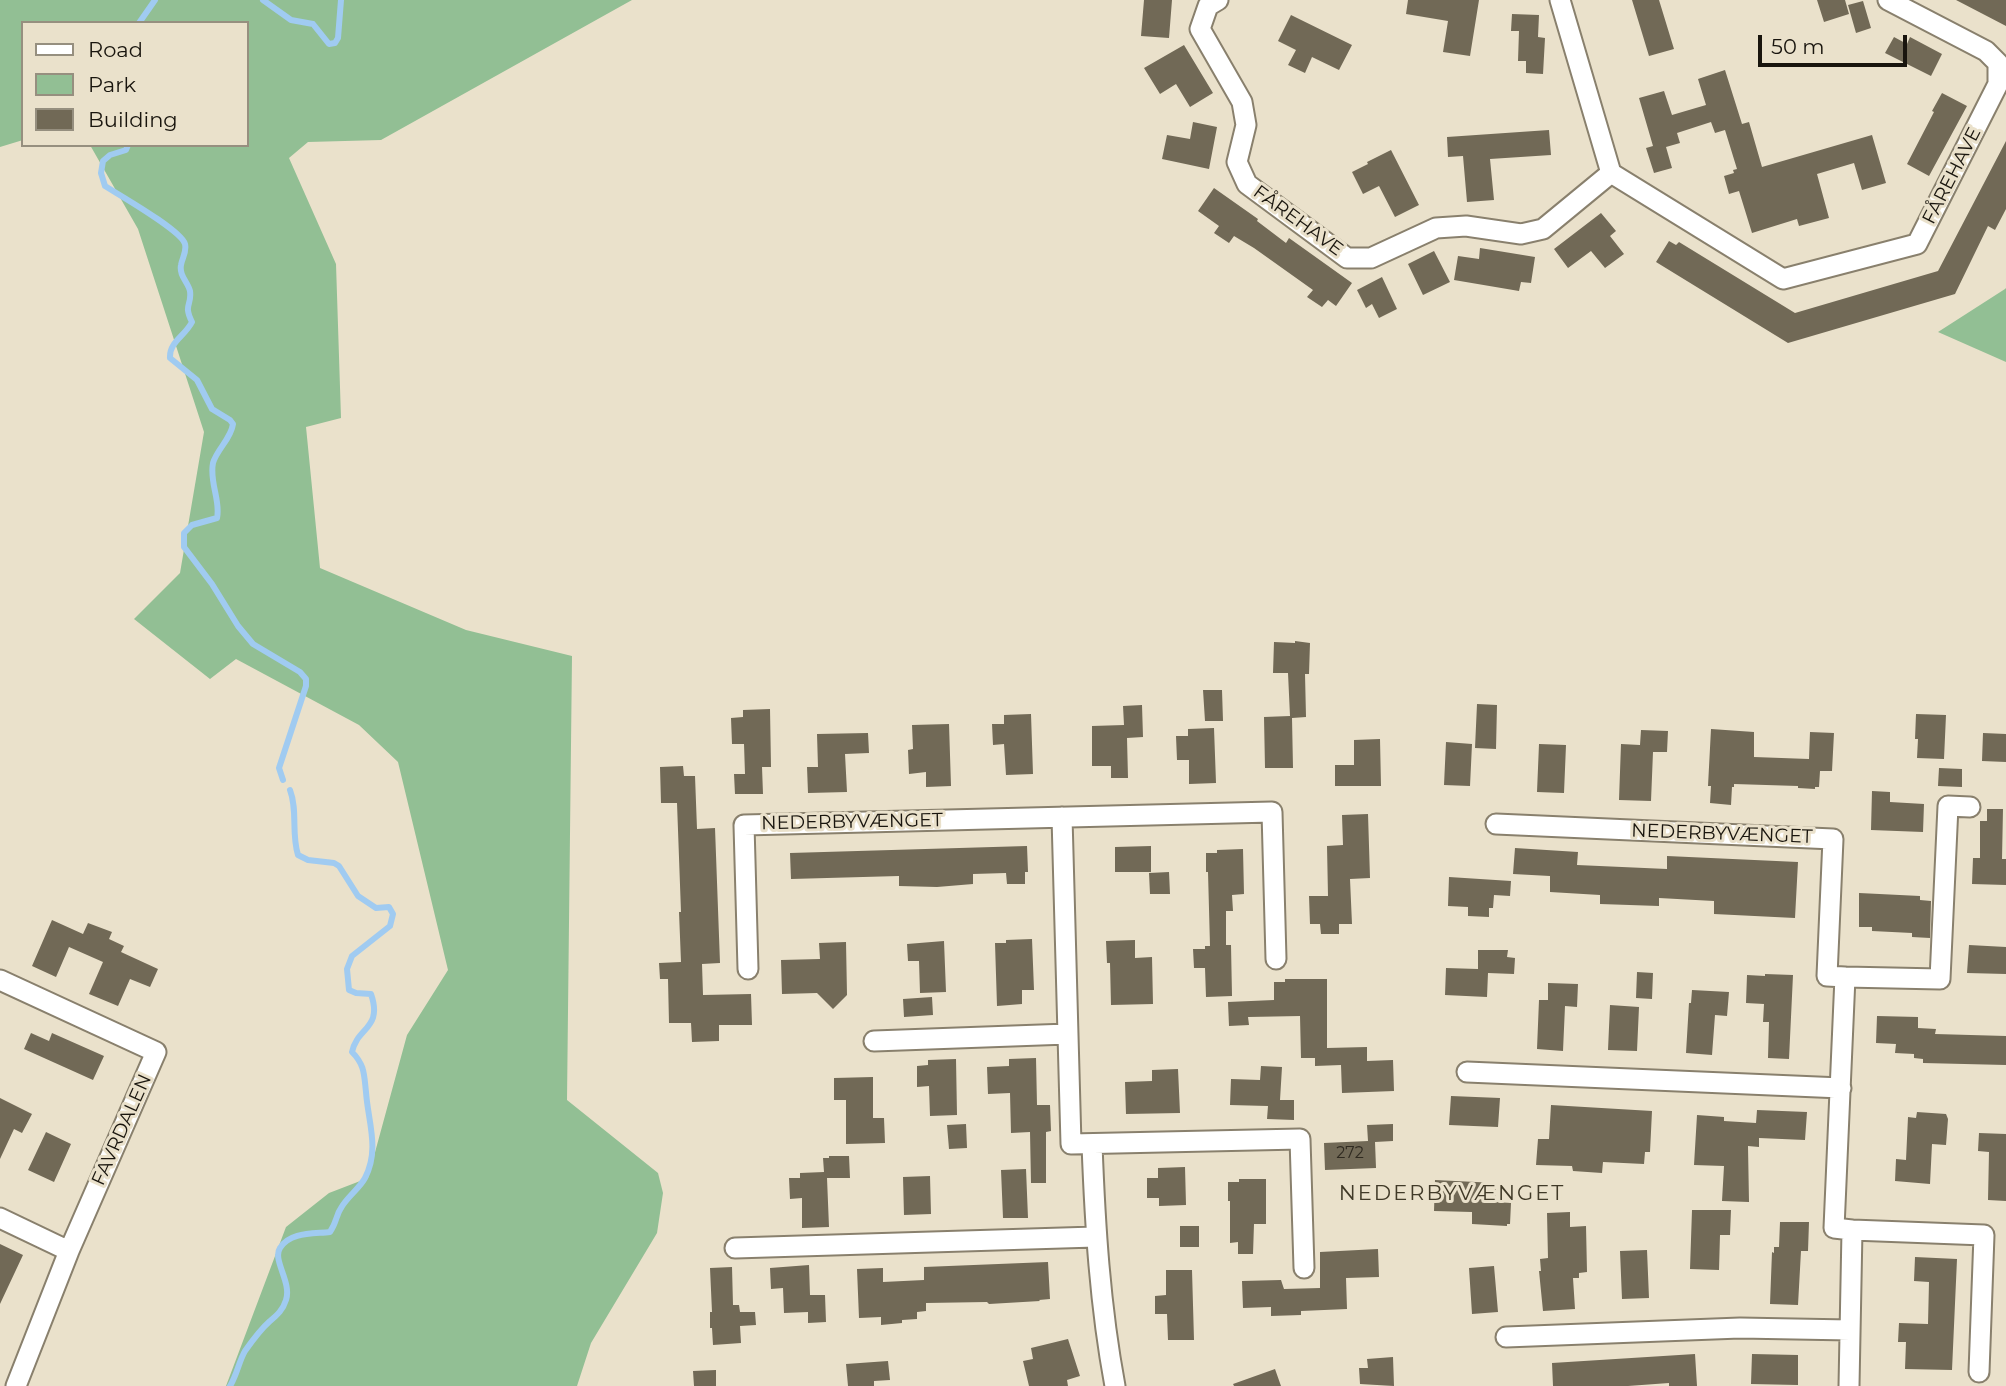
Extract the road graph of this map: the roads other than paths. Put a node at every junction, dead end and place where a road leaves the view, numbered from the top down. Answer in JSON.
{"nodes":[{"id":1,"x":1218,"y":0,"type":"edge"},
{"id":2,"x":1560,"y":0,"type":"edge"},
{"id":3,"x":1888,"y":0,"type":"edge"},
{"id":4,"x":2002,"y":62,"type":"edge"},
{"id":5,"x":1611,"y":173,"type":"junction"},
{"id":6,"x":1970,"y":807,"type":"dead end"},
{"id":7,"x":1062,"y":817,"type":"junction"},
{"id":8,"x":1496,"y":824,"type":"dead end"},
{"id":9,"x":1276,"y":959,"type":"dead end"},
{"id":10,"x":748,"y":969,"type":"dead end"},
{"id":11,"x":1845,"y":977,"type":"junction"},
{"id":12,"x":0,"y":980,"type":"edge"},
{"id":13,"x":1068,"y":1034,"type":"junction"},
{"id":14,"x":874,"y":1041,"type":"dead end"},
{"id":15,"x":1467,"y":1072,"type":"dead end"},
{"id":16,"x":1841,"y":1088,"type":"junction"},
{"id":17,"x":1092,"y":1144,"type":"junction"},
{"id":18,"x":0,"y":1218,"type":"edge"},
{"id":19,"x":1852,"y":1230,"type":"junction"},
{"id":20,"x":1095,"y":1237,"type":"junction"},
{"id":21,"x":735,"y":1248,"type":"dead end"},
{"id":22,"x":69,"y":1251,"type":"junction"},
{"id":23,"x":1304,"y":1268,"type":"dead end"},
{"id":24,"x":1850,"y":1330,"type":"junction"},
{"id":25,"x":1506,"y":1337,"type":"dead end"},
{"id":26,"x":1979,"y":1372,"type":"dead end"},
{"id":27,"x":16,"y":1386,"type":"edge"},
{"id":28,"x":1115,"y":1386,"type":"edge"},
{"id":29,"x":1849,"y":1386,"type":"edge"}],
"edges":[{"from":1,"to":5,"type":"street","name":"FÅREHAVE"},
{"from":2,"to":5,"type":"street"},
{"from":3,"to":4,"type":"street","name":"FÅREHAVE"},
{"from":4,"to":5,"type":"street","name":"FÅREHAVE"},
{"from":6,"to":11,"type":"street"},
{"from":7,"to":9,"type":"street","name":"NEDERBYVÆNGET"},
{"from":7,"to":10,"type":"street","name":"NEDERBYVÆNGET"},
{"from":7,"to":13,"type":"street"},
{"from":8,"to":11,"type":"street","name":"NEDERBYVÆNGET"},
{"from":11,"to":16,"type":"street"},
{"from":12,"to":22,"type":"street","name":"FAVRDALEN"},
{"from":13,"to":14,"type":"street"},
{"from":13,"to":17,"type":"street"},
{"from":15,"to":16,"type":"street"},
{"from":16,"to":19,"type":"street"},
{"from":17,"to":20,"type":"street"},
{"from":17,"to":23,"type":"street"},
{"from":18,"to":22,"type":"street"},
{"from":19,"to":24,"type":"street"},
{"from":19,"to":26,"type":"street"},
{"from":20,"to":21,"type":"street"},
{"from":20,"to":28,"type":"street"},
{"from":22,"to":27,"type":"street","name":"FAVRDALEN"},
{"from":24,"to":25,"type":"street"},
{"from":24,"to":29,"type":"street"}]}
